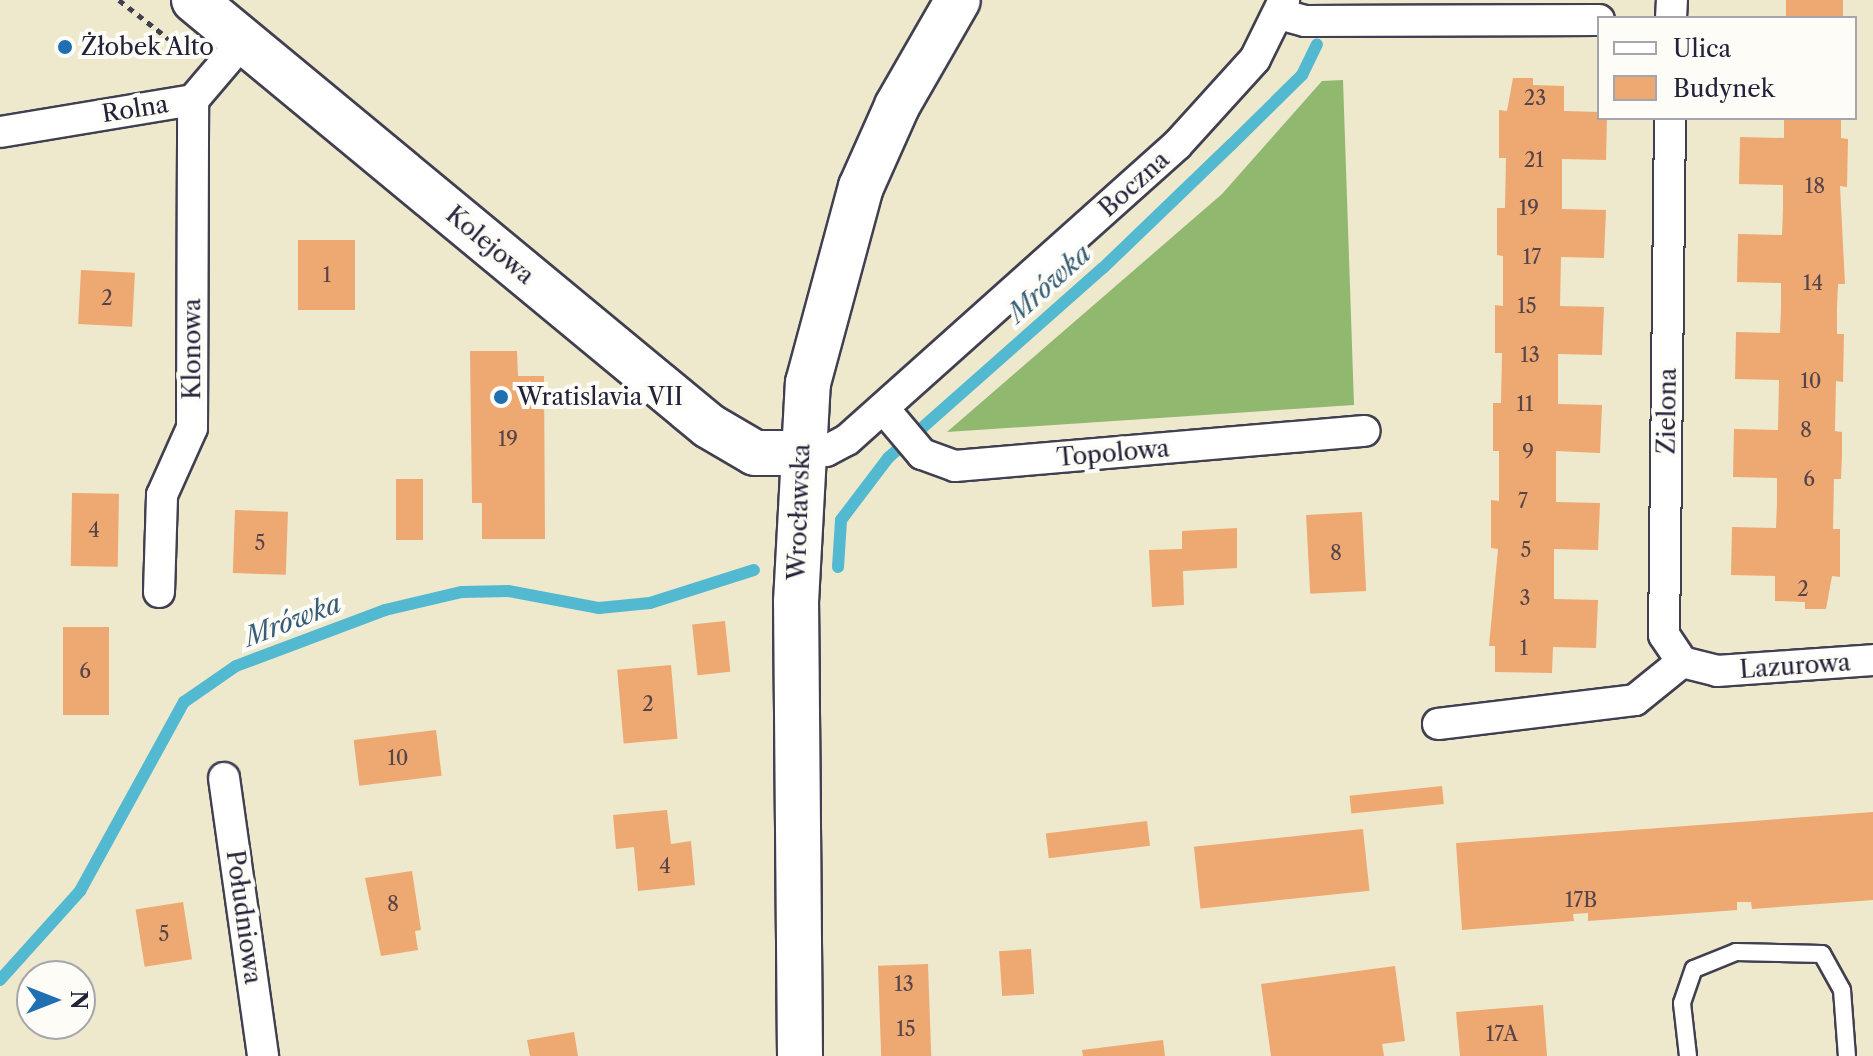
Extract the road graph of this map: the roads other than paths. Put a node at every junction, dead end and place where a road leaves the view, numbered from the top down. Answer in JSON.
{"nodes":[{"id":1,"x":194,"y":0,"type":"edge"},
{"id":2,"x":958,"y":0,"type":"edge"},
{"id":3,"x":1281,"y":7,"type":"edge"},
{"id":4,"x":1597,"y":20,"type":"edge"},
{"id":5,"x":244,"y":40,"type":"junction"},
{"id":6,"x":193,"y":100,"type":"junction"},
{"id":7,"x":1670,"y":120,"type":"edge"},
{"id":8,"x":0,"y":132,"type":"edge"},
{"id":9,"x":892,"y":420,"type":"junction"},
{"id":10,"x":1365,"y":431,"type":"dead end"},
{"id":11,"x":801,"y":453,"type":"junction"},
{"id":12,"x":159,"y":592,"type":"dead end"},
{"id":13,"x":1873,"y":660,"type":"edge"},
{"id":14,"x":1682,"y":662,"type":"junction"},
{"id":15,"x":1438,"y":724,"type":"dead end"},
{"id":16,"x":224,"y":778,"type":"dead end"},
{"id":17,"x":263,"y":1056,"type":"edge"},
{"id":18,"x":800,"y":1056,"type":"edge"},
{"id":19,"x":1688,"y":1056,"type":"edge"},
{"id":20,"x":1847,"y":1056,"type":"edge"}],
"edges":[{"from":1,"to":5,"type":"street","name":"Kolejowa"},
{"from":2,"to":11,"type":"street","name":"Wrocławska"},
{"from":3,"to":4,"type":"street"},
{"from":3,"to":9,"type":"street","name":"Boczna"},
{"from":5,"to":6,"type":"street","name":"Rolna"},
{"from":5,"to":11,"type":"street","name":"Kolejowa"},
{"from":6,"to":8,"type":"street","name":"Rolna"},
{"from":6,"to":12,"type":"street","name":"Klonowa"},
{"from":7,"to":14,"type":"street","name":"Zielona"},
{"from":9,"to":10,"type":"street","name":"Topolowa"},
{"from":9,"to":11,"type":"street","name":"Boczna"},
{"from":11,"to":18,"type":"street","name":"Wrocławska"},
{"from":13,"to":14,"type":"street","name":"Lazurowa"},
{"from":14,"to":15,"type":"street"},
{"from":16,"to":17,"type":"street","name":"Południowa"},
{"from":19,"to":20,"type":"lane"}]}
